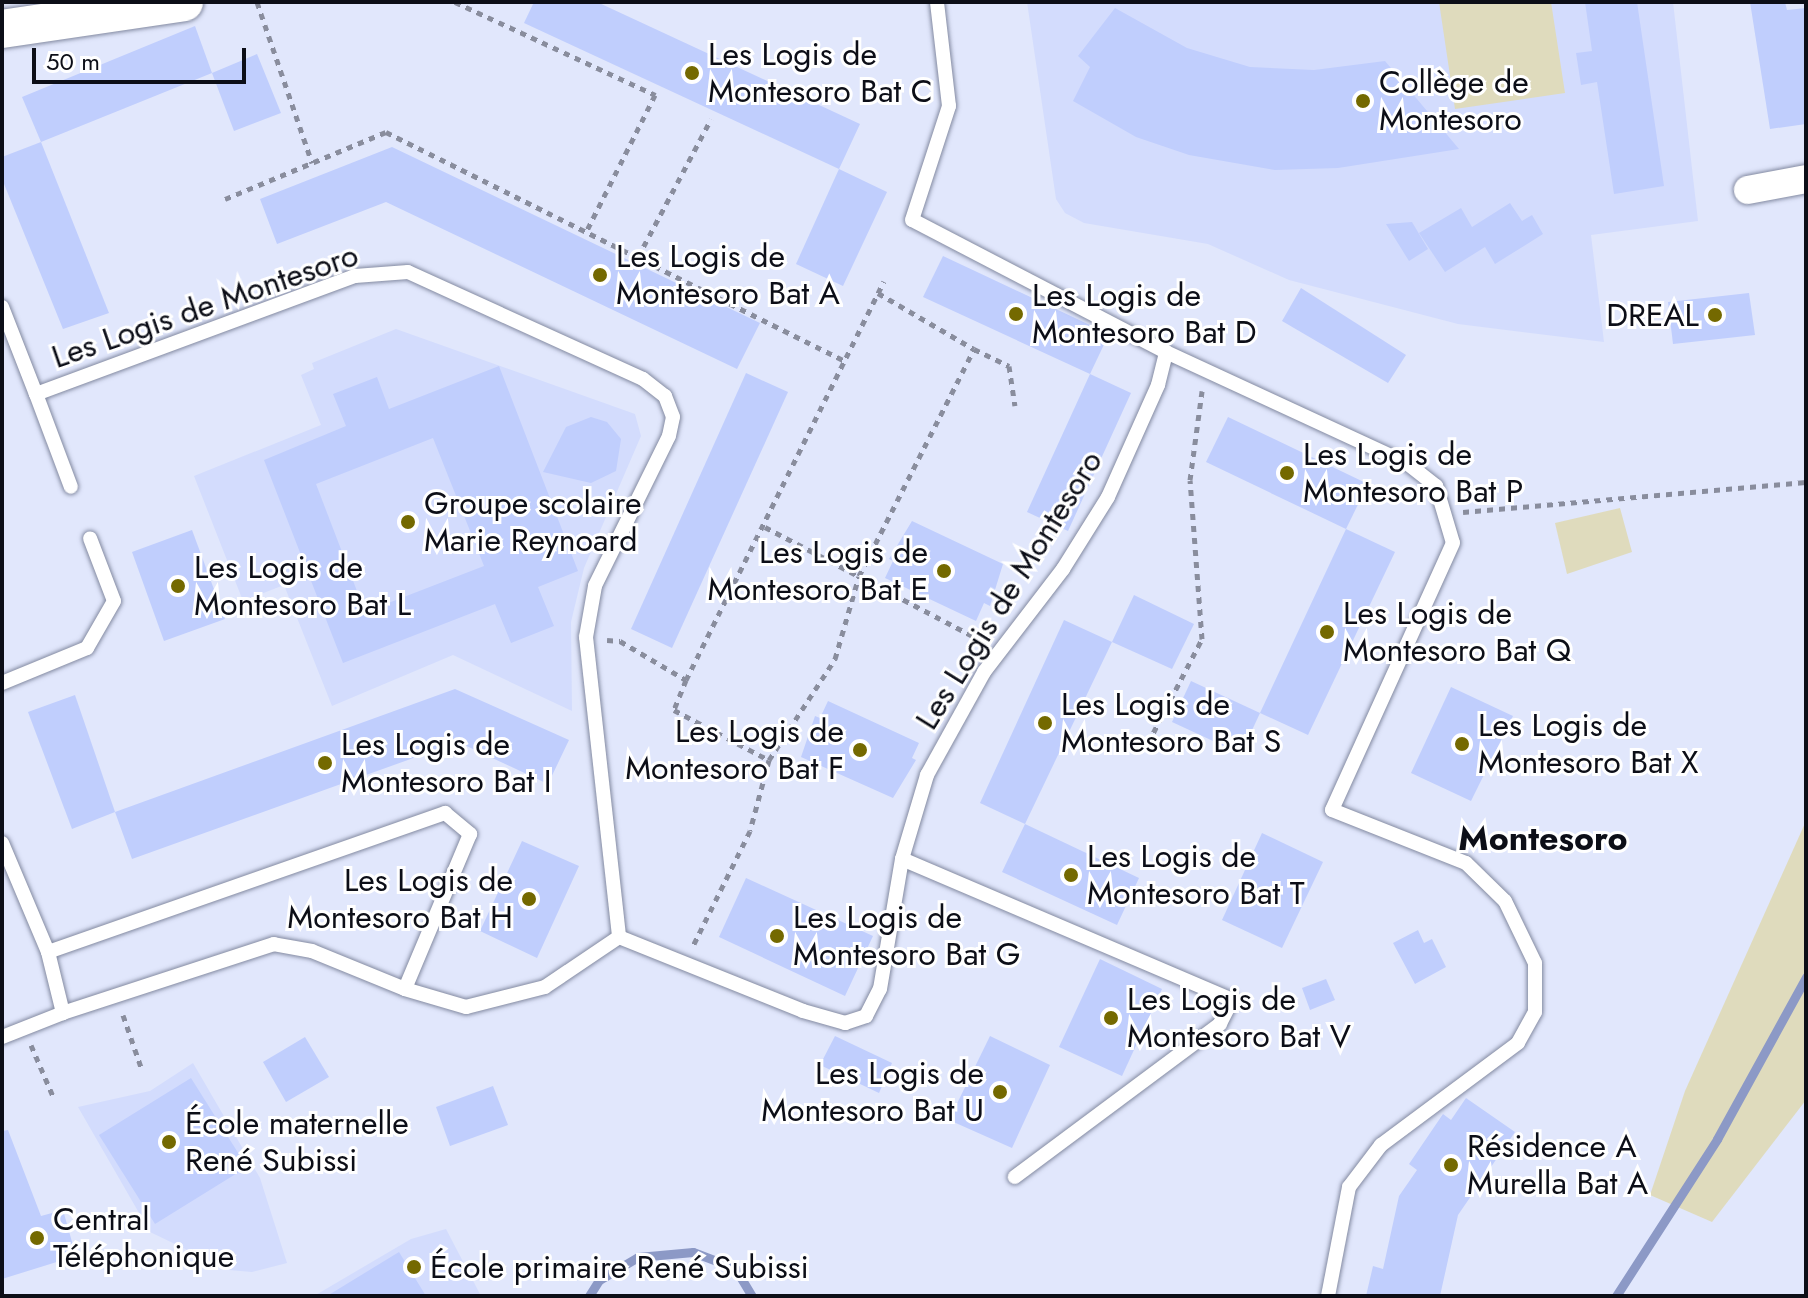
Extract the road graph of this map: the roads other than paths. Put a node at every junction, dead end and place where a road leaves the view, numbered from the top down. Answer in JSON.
{"nodes":[{"id":1,"x":184,"y":2,"type":"edge"},
{"id":2,"x":937,"y":2,"type":"edge"},
{"id":3,"x":2,"y":29,"type":"edge"},
{"id":4,"x":1806,"y":179,"type":"edge"},
{"id":5,"x":1748,"y":190,"type":"dead end"},
{"id":6,"x":2,"y":307,"type":"edge"},
{"id":7,"x":1166,"y":352,"type":"junction"},
{"id":8,"x":36,"y":394,"type":"junction"},
{"id":9,"x":71,"y":487,"type":"dead end"},
{"id":10,"x":90,"y":538,"type":"dead end"},
{"id":11,"x":2,"y":683,"type":"edge"},
{"id":12,"x":2,"y":843,"type":"edge"},
{"id":13,"x":902,"y":859,"type":"junction"},
{"id":14,"x":619,"y":937,"type":"junction"},
{"id":15,"x":48,"y":952,"type":"junction"},
{"id":16,"x":405,"y":989,"type":"junction"},
{"id":17,"x":63,"y":1013,"type":"junction"},
{"id":18,"x":2,"y":1037,"type":"edge"},
{"id":19,"x":1015,"y":1177,"type":"dead end"},
{"id":20,"x":1328,"y":1296,"type":"edge"}],
"edges":[{"from":1,"to":3,"type":"main road"},
{"from":2,"to":7,"type":"lane"},
{"from":4,"to":5,"type":"street"},
{"from":6,"to":8,"type":"lane","name":"Les Logis de Montesoro"},
{"from":7,"to":13,"type":"lane","name":"Les Logis de Montesoro"},
{"from":7,"to":20,"type":"lane"},
{"from":8,"to":9,"type":"lane","name":"Les Logis de Montesoro"},
{"from":8,"to":14,"type":"lane","name":"Les Logis de Montesoro"},
{"from":10,"to":11,"type":"lane"},
{"from":12,"to":15,"type":"lane"},
{"from":13,"to":14,"type":"lane","name":"Les Logis de Montesoro"},
{"from":13,"to":19,"type":"lane"},
{"from":14,"to":16,"type":"lane"},
{"from":15,"to":16,"type":"lane"},
{"from":15,"to":17,"type":"lane"},
{"from":16,"to":17,"type":"lane"},
{"from":17,"to":18,"type":"lane"}]}
